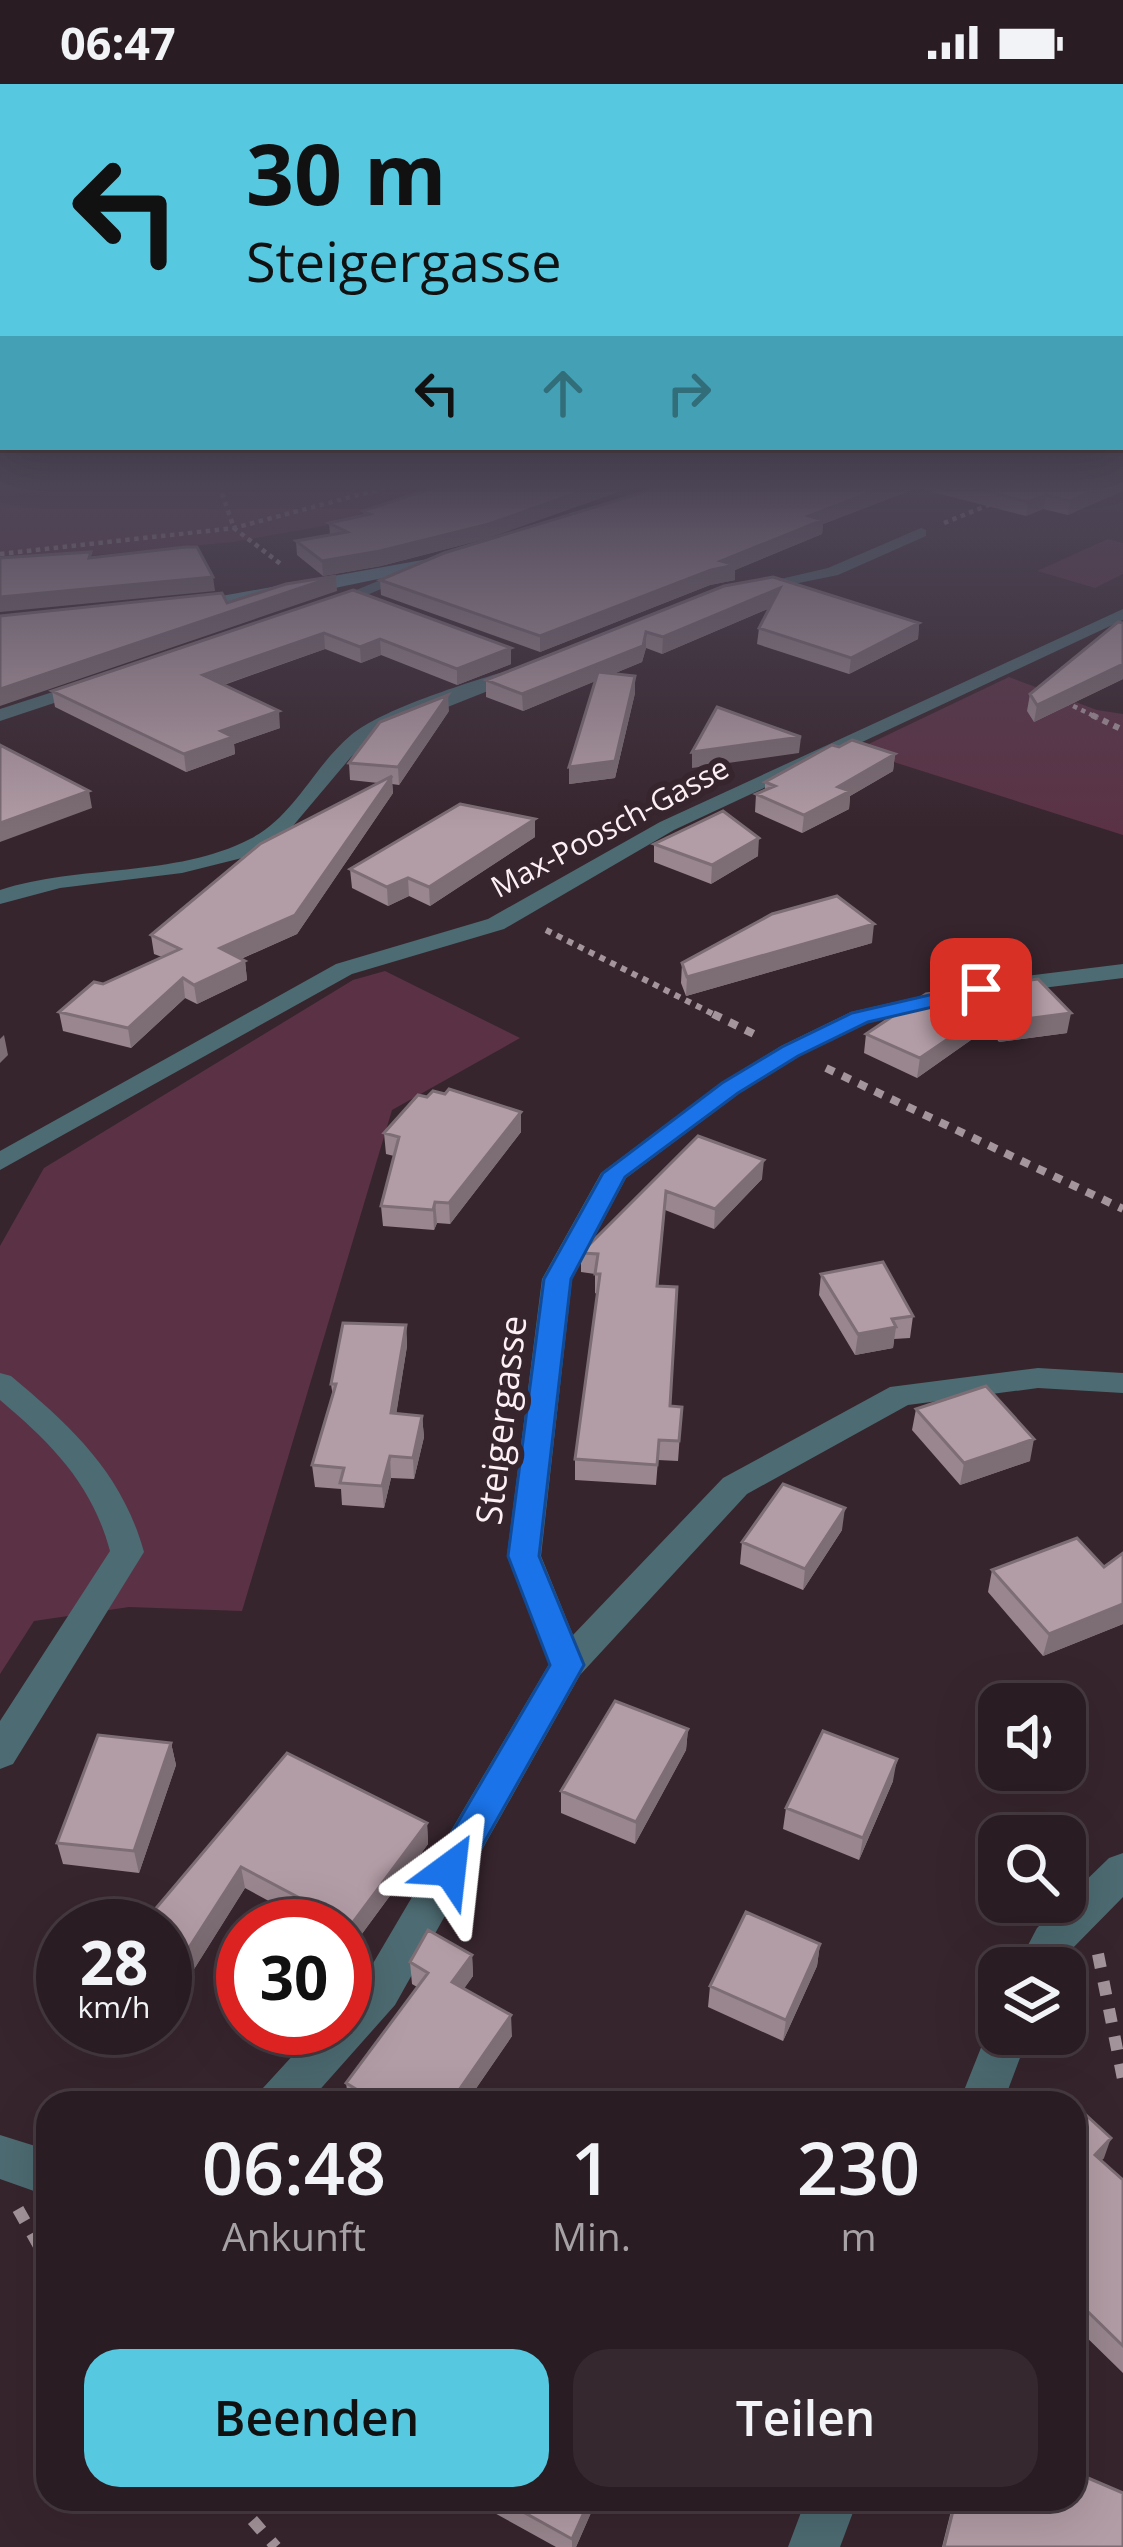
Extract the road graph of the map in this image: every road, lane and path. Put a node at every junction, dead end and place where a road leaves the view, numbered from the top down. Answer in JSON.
{"nodes":[{"id":1,"x":218,"y":600,"type":"edge"},
{"id":2,"x":307,"y":600,"type":"edge"},
{"id":3,"x":344,"y":600,"type":"edge"},
{"id":4,"x":366,"y":600,"type":"edge"},
{"id":5,"x":375,"y":603,"type":"edge"},
{"id":6,"x":156,"y":607,"type":"edge"},
{"id":7,"x":324,"y":607,"type":"junction"},
{"id":8,"x":302,"y":614,"type":"edge"},
{"id":9,"x":1123,"y":614,"type":"edge"},
{"id":10,"x":521,"y":656,"type":"dead end"},
{"id":11,"x":991,"y":674,"type":"junction"},
{"id":12,"x":108,"y":679,"type":"edge"},
{"id":13,"x":0,"y":715,"type":"edge"},
{"id":14,"x":1123,"y":730,"type":"edge"},
{"id":15,"x":0,"y":897,"type":"edge"},
{"id":16,"x":514,"y":914,"type":"junction"},
{"id":17,"x":1123,"y":970,"type":"edge"},
{"id":18,"x":790,"y":1052,"type":"junction"},
{"id":19,"x":0,"y":1162,"type":"edge"},
{"id":20,"x":1123,"y":1209,"type":"edge"},
{"id":21,"x":0,"y":1383,"type":"edge"},
{"id":22,"x":1123,"y":1383,"type":"edge"},
{"id":23,"x":567,"y":1665,"type":"junction"},
{"id":24,"x":0,"y":1754,"type":"edge"},
{"id":25,"x":1123,"y":1870,"type":"edge"},
{"id":26,"x":1088,"y":1905,"type":"junction"},
{"id":27,"x":1049,"y":1947,"type":"edge"},
{"id":28,"x":998,"y":2055,"type":"edge"},
{"id":29,"x":1123,"y":2079,"type":"edge"},
{"id":30,"x":291,"y":2091,"type":"edge"},
{"id":31,"x":985,"y":2091,"type":"edge"},
{"id":32,"x":19,"y":2174,"type":"edge"},
{"id":33,"x":36,"y":2226,"type":"edge"},
{"id":34,"x":244,"y":2511,"type":"edge"},
{"id":35,"x":828,"y":2511,"type":"edge"},
{"id":36,"x":276,"y":2547,"type":"edge"},
{"id":37,"x":814,"y":2547,"type":"edge"}],
"edges":[{"from":1,"to":6,"type":"street"},
{"from":2,"to":7,"type":"street"},
{"from":3,"to":7,"type":"street"},
{"from":4,"to":5,"type":"street"},
{"from":7,"to":8,"type":"street"},
{"from":9,"to":11,"type":"street","name":"Max-Poosch-Gasse"},
{"from":10,"to":15,"type":"street"},
{"from":11,"to":14,"type":"path"},
{"from":11,"to":16,"type":"street","name":"Max-Poosch-Gasse"},
{"from":12,"to":13,"type":"street"},
{"from":16,"to":18,"type":"path"},
{"from":16,"to":19,"type":"street","name":"Max-Poosch-Gasse"},
{"from":17,"to":18,"type":"street","name":"Steigergasse"},
{"from":18,"to":20,"type":"path"},
{"from":18,"to":23,"type":"street","name":"Steigergasse"},
{"from":21,"to":24,"type":"street"},
{"from":22,"to":23,"type":"street"},
{"from":23,"to":30,"type":"street"},
{"from":25,"to":26,"type":"street"},
{"from":26,"to":27,"type":"street"},
{"from":26,"to":29,"type":"path"},
{"from":28,"to":31,"type":"street"},
{"from":32,"to":33,"type":"path"},
{"from":34,"to":36,"type":"path"},
{"from":35,"to":37,"type":"street"}]}
